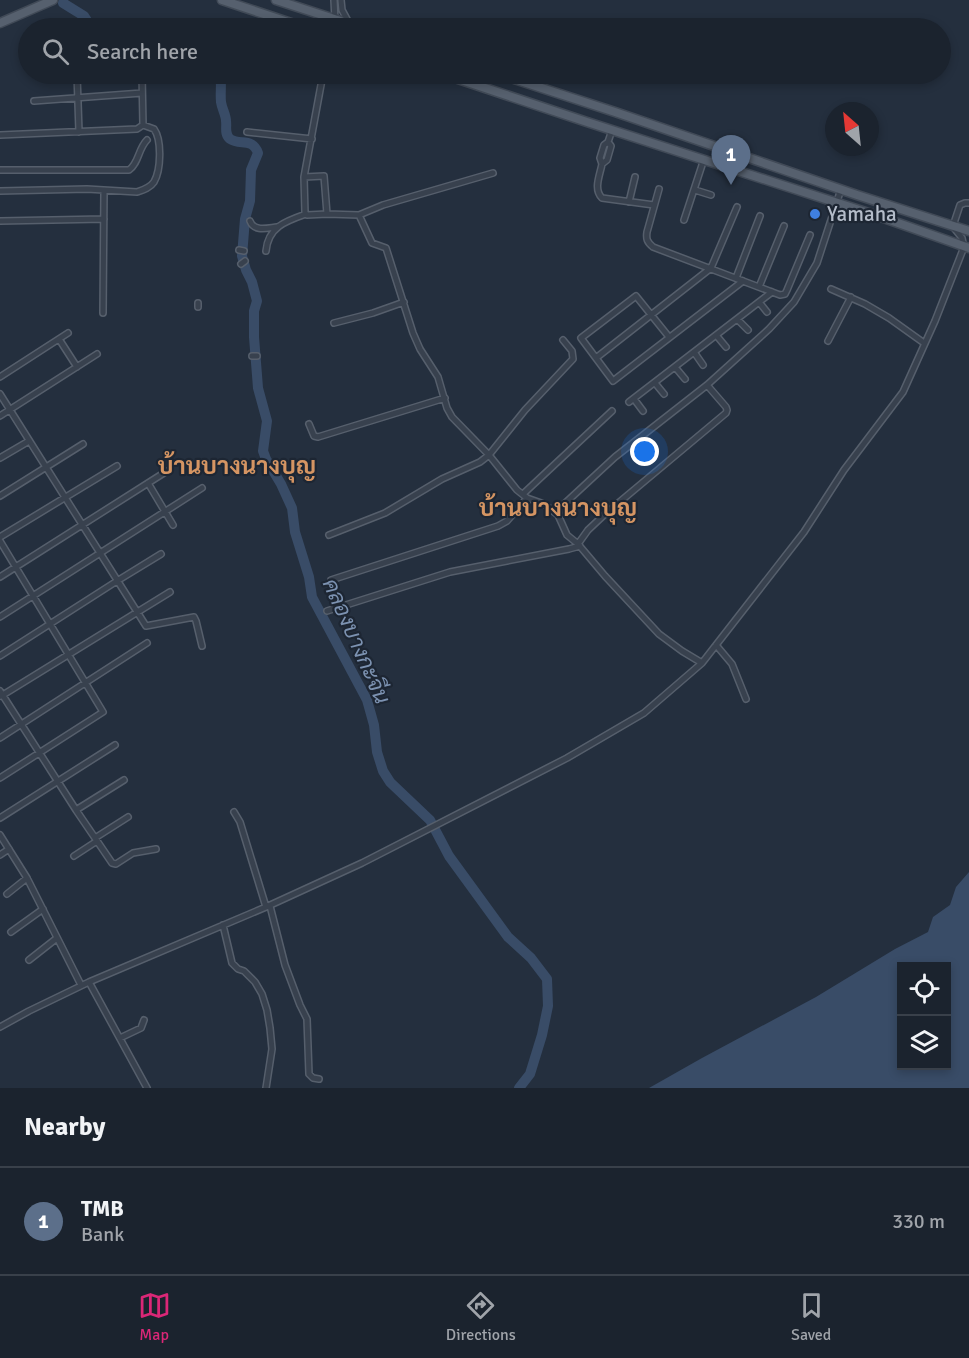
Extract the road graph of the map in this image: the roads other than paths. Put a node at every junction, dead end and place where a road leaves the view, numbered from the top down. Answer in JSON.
{"nodes":[{"id":1,"x":53,"y":0,"type":"edge"},
{"id":2,"x":222,"y":0,"type":"edge"},
{"id":3,"x":276,"y":0,"type":"edge"},
{"id":4,"x":334,"y":0,"type":"edge"},
{"id":5,"x":341,"y":0,"type":"edge"},
{"id":6,"x":276,"y":18,"type":"edge"},
{"id":7,"x":322,"y":18,"type":"edge"},
{"id":8,"x":336,"y":18,"type":"edge"},
{"id":9,"x":347,"y":18,"type":"edge"},
{"id":10,"x":0,"y":23,"type":"edge"},
{"id":11,"x":77,"y":84,"type":"edge"},
{"id":12,"x":142,"y":84,"type":"edge"},
{"id":13,"x":321,"y":84,"type":"edge"},
{"id":14,"x":473,"y":84,"type":"edge"},
{"id":15,"x":530,"y":84,"type":"edge"},
{"id":16,"x":142,"y":93,"type":"junction"},
{"id":17,"x":78,"y":98,"type":"junction"},
{"id":18,"x":34,"y":101,"type":"dead end"},
{"id":19,"x":593,"y":104,"type":"junction"},
{"id":20,"x":627,"y":116,"type":"junction"},
{"id":21,"x":587,"y":122,"type":"junction"},
{"id":22,"x":143,"y":126,"type":"junction"},
{"id":23,"x":616,"y":131,"type":"junction"},
{"id":24,"x":80,"y":132,"type":"junction"},
{"id":25,"x":247,"y":132,"type":"dead end"},
{"id":26,"x":0,"y":135,"type":"edge"},
{"id":27,"x":312,"y":138,"type":"junction"},
{"id":28,"x":147,"y":140,"type":"dead end"},
{"id":29,"x":704,"y":159,"type":"junction"},
{"id":30,"x":0,"y":170,"type":"edge"},
{"id":31,"x":493,"y":173,"type":"dead end"},
{"id":32,"x":304,"y":177,"type":"junction"},
{"id":33,"x":635,"y":177,"type":"dead end"},
{"id":34,"x":659,"y":189,"type":"dead end"},
{"id":35,"x":841,"y":189,"type":"junction"},
{"id":36,"x":694,"y":190,"type":"junction"},
{"id":37,"x":0,"y":191,"type":"edge"},
{"id":38,"x":104,"y":191,"type":"junction"},
{"id":39,"x":711,"y":195,"type":"dead end"},
{"id":40,"x":629,"y":202,"type":"junction"},
{"id":41,"x":837,"y":203,"type":"junction"},
{"id":42,"x":969,"y":203,"type":"edge"},
{"id":43,"x":654,"y":205,"type":"junction"},
{"id":44,"x":737,"y":207,"type":"dead end"},
{"id":45,"x":306,"y":214,"type":"junction"},
{"id":46,"x":327,"y":214,"type":"junction"},
{"id":47,"x":359,"y":215,"type":"junction"},
{"id":48,"x":760,"y":216,"type":"dead end"},
{"id":49,"x":930,"y":218,"type":"junction"},
{"id":50,"x":104,"y":219,"type":"junction"},
{"id":51,"x":684,"y":220,"type":"dead end"},
{"id":52,"x":0,"y":221,"type":"edge"},
{"id":53,"x":250,"y":221,"type":"dead end"},
{"id":54,"x":952,"y":225,"type":"junction"},
{"id":55,"x":279,"y":226,"type":"junction"},
{"id":56,"x":784,"y":226,"type":"dead end"},
{"id":57,"x":969,"y":231,"type":"edge"},
{"id":58,"x":925,"y":233,"type":"junction"},
{"id":59,"x":810,"y":235,"type":"dead end"},
{"id":60,"x":967,"y":246,"type":"edge"},
{"id":61,"x":266,"y":251,"type":"dead end"},
{"id":62,"x":711,"y":268,"type":"junction"},
{"id":63,"x":736,"y":278,"type":"junction"},
{"id":64,"x":743,"y":281,"type":"junction"},
{"id":65,"x":759,"y":287,"type":"junction"},
{"id":66,"x":831,"y":289,"type":"dead end"},
{"id":67,"x":772,"y":292,"type":"junction"},
{"id":68,"x":851,"y":297,"type":"junction"},
{"id":69,"x":404,"y":302,"type":"junction"},
{"id":70,"x":759,"y":302,"type":"junction"},
{"id":71,"x":767,"y":312,"type":"dead end"},
{"id":72,"x":104,"y":313,"type":"dead end"},
{"id":73,"x":652,"y":315,"type":"junction"},
{"id":74,"x":738,"y":319,"type":"junction"},
{"id":75,"x":334,"y":323,"type":"dead end"},
{"id":76,"x":748,"y":330,"type":"dead end"},
{"id":77,"x":68,"y":333,"type":"dead end"},
{"id":78,"x":716,"y":335,"type":"junction"},
{"id":79,"x":669,"y":337,"type":"junction"},
{"id":80,"x":59,"y":339,"type":"junction"},
{"id":81,"x":562,"y":340,"type":"dead end"},
{"id":82,"x":828,"y":341,"type":"dead end"},
{"id":83,"x":924,"y":343,"type":"junction"},
{"id":84,"x":726,"y":347,"type":"dead end"},
{"id":85,"x":694,"y":352,"type":"junction"},
{"id":86,"x":97,"y":354,"type":"dead end"},
{"id":87,"x":596,"y":358,"type":"junction"},
{"id":88,"x":704,"y":365,"type":"dead end"},
{"id":89,"x":77,"y":367,"type":"junction"},
{"id":90,"x":675,"y":367,"type":"junction"},
{"id":91,"x":0,"y":376,"type":"edge"},
{"id":92,"x":685,"y":380,"type":"dead end"},
{"id":93,"x":655,"y":382,"type":"junction"},
{"id":94,"x":707,"y":385,"type":"junction"},
{"id":95,"x":0,"y":394,"type":"edge"},
{"id":96,"x":664,"y":394,"type":"dead end"},
{"id":97,"x":445,"y":398,"type":"junction"},
{"id":98,"x":10,"y":410,"type":"junction"},
{"id":99,"x":612,"y":411,"type":"dead end"},
{"id":100,"x":643,"y":411,"type":"dead end"},
{"id":101,"x":0,"y":416,"type":"edge"},
{"id":102,"x":309,"y":424,"type":"dead end"},
{"id":103,"x":29,"y":441,"type":"junction"},
{"id":104,"x":83,"y":444,"type":"dead end"},
{"id":105,"x":489,"y":455,"type":"junction"},
{"id":106,"x":0,"y":458,"type":"edge"},
{"id":107,"x":117,"y":466,"type":"dead end"},
{"id":108,"x":46,"y":467,"type":"junction"},
{"id":109,"x":167,"y":471,"type":"dead end"},
{"id":110,"x":148,"y":483,"type":"junction"},
{"id":111,"x":202,"y":488,"type":"dead end"},
{"id":112,"x":0,"y":496,"type":"edge"},
{"id":113,"x":525,"y":496,"type":"junction"},
{"id":114,"x":65,"y":497,"type":"junction"},
{"id":115,"x":165,"y":511,"type":"junction"},
{"id":116,"x":558,"y":515,"type":"junction"},
{"id":117,"x":82,"y":525,"type":"junction"},
{"id":118,"x":173,"y":525,"type":"dead end"},
{"id":119,"x":329,"y":535,"type":"dead end"},
{"id":120,"x":0,"y":539,"type":"edge"},
{"id":121,"x":579,"y":545,"type":"junction"},
{"id":122,"x":100,"y":552,"type":"junction"},
{"id":123,"x":161,"y":554,"type":"dead end"},
{"id":124,"x":16,"y":567,"type":"junction"},
{"id":125,"x":0,"y":577,"type":"edge"},
{"id":126,"x":331,"y":579,"type":"dead end"},
{"id":127,"x":117,"y":580,"type":"junction"},
{"id":128,"x":170,"y":592,"type":"dead end"},
{"id":129,"x":33,"y":596,"type":"junction"},
{"id":130,"x":327,"y":611,"type":"dead end"},
{"id":131,"x":137,"y":612,"type":"junction"},
{"id":132,"x":0,"y":617,"type":"edge"},
{"id":133,"x":50,"y":625,"type":"junction"},
{"id":134,"x":147,"y":643,"type":"dead end"},
{"id":135,"x":716,"y":645,"type":"junction"},
{"id":136,"x":202,"y":646,"type":"dead end"},
{"id":137,"x":68,"y":654,"type":"junction"},
{"id":138,"x":0,"y":657,"type":"edge"},
{"id":139,"x":702,"y":663,"type":"junction"},
{"id":140,"x":86,"y":683,"type":"junction"},
{"id":141,"x":1,"y":694,"type":"edge"},
{"id":142,"x":746,"y":699,"type":"dead end"},
{"id":143,"x":21,"y":724,"type":"junction"},
{"id":144,"x":0,"y":738,"type":"edge"},
{"id":145,"x":115,"y":745,"type":"dead end"},
{"id":146,"x":39,"y":753,"type":"junction"},
{"id":147,"x":0,"y":778,"type":"edge"},
{"id":148,"x":124,"y":780,"type":"dead end"},
{"id":149,"x":57,"y":781,"type":"junction"},
{"id":150,"x":76,"y":810,"type":"junction"},
{"id":151,"x":234,"y":812,"type":"dead end"},
{"id":152,"x":129,"y":817,"type":"dead end"},
{"id":153,"x":0,"y":818,"type":"edge"},
{"id":154,"x":0,"y":835,"type":"edge"},
{"id":155,"x":96,"y":840,"type":"junction"},
{"id":156,"x":9,"y":849,"type":"junction"},
{"id":157,"x":156,"y":849,"type":"dead end"},
{"id":158,"x":0,"y":855,"type":"edge"},
{"id":159,"x":74,"y":855,"type":"dead end"},
{"id":160,"x":27,"y":878,"type":"junction"},
{"id":161,"x":7,"y":894,"type":"dead end"},
{"id":162,"x":268,"y":906,"type":"junction"},
{"id":163,"x":43,"y":909,"type":"junction"},
{"id":164,"x":224,"y":926,"type":"junction"},
{"id":165,"x":11,"y":932,"type":"dead end"},
{"id":166,"x":57,"y":938,"type":"junction"},
{"id":167,"x":29,"y":960,"type":"dead end"},
{"id":168,"x":89,"y":981,"type":"junction"},
{"id":169,"x":81,"y":985,"type":"junction"},
{"id":170,"x":144,"y":1020,"type":"dead end"},
{"id":171,"x":0,"y":1027,"type":"edge"},
{"id":172,"x":120,"y":1038,"type":"junction"},
{"id":173,"x":319,"y":1079,"type":"dead end"},
{"id":174,"x":147,"y":1088,"type":"edge"},
{"id":175,"x":266,"y":1088,"type":"edge"}],
"edges":[{"from":1,"to":10,"type":"main road"},
{"from":2,"to":6,"type":"main road"},
{"from":3,"to":7,"type":"main road"},
{"from":4,"to":8,"type":"street"},
{"from":5,"to":9,"type":"street"},
{"from":11,"to":17,"type":"street"},
{"from":12,"to":16,"type":"street"},
{"from":13,"to":27,"type":"street"},
{"from":14,"to":21,"type":"main road"},
{"from":15,"to":19,"type":"main road"},
{"from":16,"to":17,"type":"street"},
{"from":16,"to":22,"type":"street"},
{"from":17,"to":18,"type":"street"},
{"from":17,"to":24,"type":"street"},
{"from":19,"to":20,"type":"main road"},
{"from":19,"to":21,"type":"main road"},
{"from":20,"to":23,"type":"main road"},
{"from":20,"to":35,"type":"main road"},
{"from":21,"to":23,"type":"main road"},
{"from":22,"to":24,"type":"street"},
{"from":22,"to":38,"type":"street"},
{"from":23,"to":29,"type":"main road"},
{"from":23,"to":40,"type":"street"},
{"from":24,"to":26,"type":"street"},
{"from":25,"to":27,"type":"street"},
{"from":27,"to":32,"type":"street"},
{"from":28,"to":30,"type":"street"},
{"from":29,"to":36,"type":"street"},
{"from":29,"to":41,"type":"main road"},
{"from":31,"to":47,"type":"street"},
{"from":32,"to":45,"type":"street"},
{"from":32,"to":46,"type":"street"},
{"from":33,"to":40,"type":"street"},
{"from":34,"to":43,"type":"street"},
{"from":35,"to":41,"type":"street"},
{"from":35,"to":49,"type":"main road"},
{"from":36,"to":39,"type":"street"},
{"from":36,"to":51,"type":"street"},
{"from":37,"to":38,"type":"street"},
{"from":38,"to":50,"type":"street"},
{"from":40,"to":43,"type":"street"},
{"from":41,"to":58,"type":"main road"},
{"from":41,"to":94,"type":"street"},
{"from":42,"to":54,"type":"street"},
{"from":43,"to":62,"type":"street"},
{"from":44,"to":62,"type":"street"},
{"from":45,"to":46,"type":"street"},
{"from":45,"to":55,"type":"street"},
{"from":46,"to":47,"type":"street"},
{"from":47,"to":69,"type":"street"},
{"from":48,"to":63,"type":"street"},
{"from":49,"to":54,"type":"main road"},
{"from":49,"to":58,"type":"main road"},
{"from":50,"to":52,"type":"street"},
{"from":50,"to":72,"type":"street"},
{"from":53,"to":55,"type":"street"},
{"from":54,"to":57,"type":"main road"},
{"from":54,"to":60,"type":"street"},
{"from":55,"to":61,"type":"street"},
{"from":56,"to":65,"type":"street"},
{"from":58,"to":60,"type":"main road"},
{"from":59,"to":67,"type":"street"},
{"from":60,"to":83,"type":"street"},
{"from":62,"to":63,"type":"street"},
{"from":62,"to":73,"type":"street"},
{"from":63,"to":64,"type":"street"},
{"from":64,"to":65,"type":"street"},
{"from":64,"to":79,"type":"street"},
{"from":65,"to":67,"type":"street"},
{"from":66,"to":68,"type":"street"},
{"from":67,"to":70,"type":"street"},
{"from":68,"to":82,"type":"street"},
{"from":68,"to":83,"type":"street"},
{"from":69,"to":75,"type":"street"},
{"from":69,"to":97,"type":"street"},
{"from":70,"to":71,"type":"street"},
{"from":70,"to":74,"type":"street"},
{"from":73,"to":79,"type":"street"},
{"from":73,"to":87,"type":"street"},
{"from":73,"to":87,"type":"street"},
{"from":74,"to":76,"type":"street"},
{"from":74,"to":78,"type":"street"},
{"from":77,"to":80,"type":"street"},
{"from":78,"to":84,"type":"street"},
{"from":78,"to":85,"type":"street"},
{"from":79,"to":87,"type":"street"},
{"from":80,"to":89,"type":"street"},
{"from":80,"to":91,"type":"street"},
{"from":81,"to":105,"type":"street"},
{"from":83,"to":135,"type":"street"},
{"from":85,"to":88,"type":"street"},
{"from":85,"to":90,"type":"street"},
{"from":86,"to":89,"type":"street"},
{"from":89,"to":98,"type":"street"},
{"from":90,"to":92,"type":"street"},
{"from":90,"to":93,"type":"street"},
{"from":93,"to":96,"type":"street"},
{"from":93,"to":100,"type":"street"},
{"from":94,"to":116,"type":"street"},
{"from":94,"to":121,"type":"street"},
{"from":95,"to":98,"type":"street"},
{"from":97,"to":102,"type":"street"},
{"from":97,"to":105,"type":"street"},
{"from":98,"to":101,"type":"street"},
{"from":98,"to":103,"type":"street"},
{"from":99,"to":113,"type":"street"},
{"from":103,"to":106,"type":"street"},
{"from":103,"to":108,"type":"street"},
{"from":104,"to":108,"type":"street"},
{"from":105,"to":113,"type":"street"},
{"from":105,"to":119,"type":"street"},
{"from":107,"to":114,"type":"street"},
{"from":108,"to":112,"type":"street"},
{"from":108,"to":114,"type":"street"},
{"from":109,"to":110,"type":"street"},
{"from":110,"to":115,"type":"street"},
{"from":110,"to":117,"type":"street"},
{"from":111,"to":115,"type":"street"},
{"from":113,"to":116,"type":"street"},
{"from":113,"to":126,"type":"street"},
{"from":114,"to":117,"type":"street"},
{"from":114,"to":120,"type":"street"},
{"from":115,"to":118,"type":"street"},
{"from":115,"to":122,"type":"street"},
{"from":116,"to":121,"type":"street"},
{"from":117,"to":122,"type":"street"},
{"from":117,"to":124,"type":"street"},
{"from":120,"to":124,"type":"street"},
{"from":121,"to":130,"type":"street"},
{"from":121,"to":139,"type":"street"},
{"from":122,"to":127,"type":"street"},
{"from":122,"to":129,"type":"street"},
{"from":123,"to":127,"type":"street"},
{"from":124,"to":125,"type":"street"},
{"from":124,"to":129,"type":"street"},
{"from":127,"to":131,"type":"street"},
{"from":127,"to":133,"type":"street"},
{"from":128,"to":131,"type":"street"},
{"from":129,"to":132,"type":"street"},
{"from":129,"to":133,"type":"street"},
{"from":131,"to":136,"type":"street"},
{"from":131,"to":137,"type":"street"},
{"from":133,"to":137,"type":"street"},
{"from":133,"to":138,"type":"street"},
{"from":134,"to":140,"type":"street"},
{"from":135,"to":139,"type":"street"},
{"from":135,"to":142,"type":"street"},
{"from":137,"to":140,"type":"street"},
{"from":137,"to":141,"type":"street"},
{"from":139,"to":162,"type":"street"},
{"from":140,"to":143,"type":"street"},
{"from":140,"to":146,"type":"street"},
{"from":141,"to":143,"type":"street"},
{"from":143,"to":144,"type":"street"},
{"from":143,"to":146,"type":"street"},
{"from":145,"to":149,"type":"street"},
{"from":146,"to":147,"type":"street"},
{"from":146,"to":149,"type":"street"},
{"from":148,"to":150,"type":"street"},
{"from":149,"to":150,"type":"street"},
{"from":149,"to":153,"type":"street"},
{"from":150,"to":155,"type":"street"},
{"from":151,"to":162,"type":"street"},
{"from":152,"to":155,"type":"street"},
{"from":154,"to":156,"type":"street"},
{"from":155,"to":157,"type":"street"},
{"from":155,"to":159,"type":"street"},
{"from":156,"to":158,"type":"street"},
{"from":156,"to":160,"type":"street"},
{"from":160,"to":161,"type":"street"},
{"from":160,"to":163,"type":"street"},
{"from":162,"to":164,"type":"street"},
{"from":162,"to":173,"type":"street"},
{"from":163,"to":165,"type":"street"},
{"from":163,"to":166,"type":"street"},
{"from":164,"to":168,"type":"street"},
{"from":164,"to":175,"type":"street"},
{"from":166,"to":167,"type":"street"},
{"from":166,"to":169,"type":"street"},
{"from":168,"to":169,"type":"street"},
{"from":168,"to":172,"type":"street"},
{"from":169,"to":171,"type":"street"},
{"from":170,"to":172,"type":"street"},
{"from":172,"to":174,"type":"street"}]}
